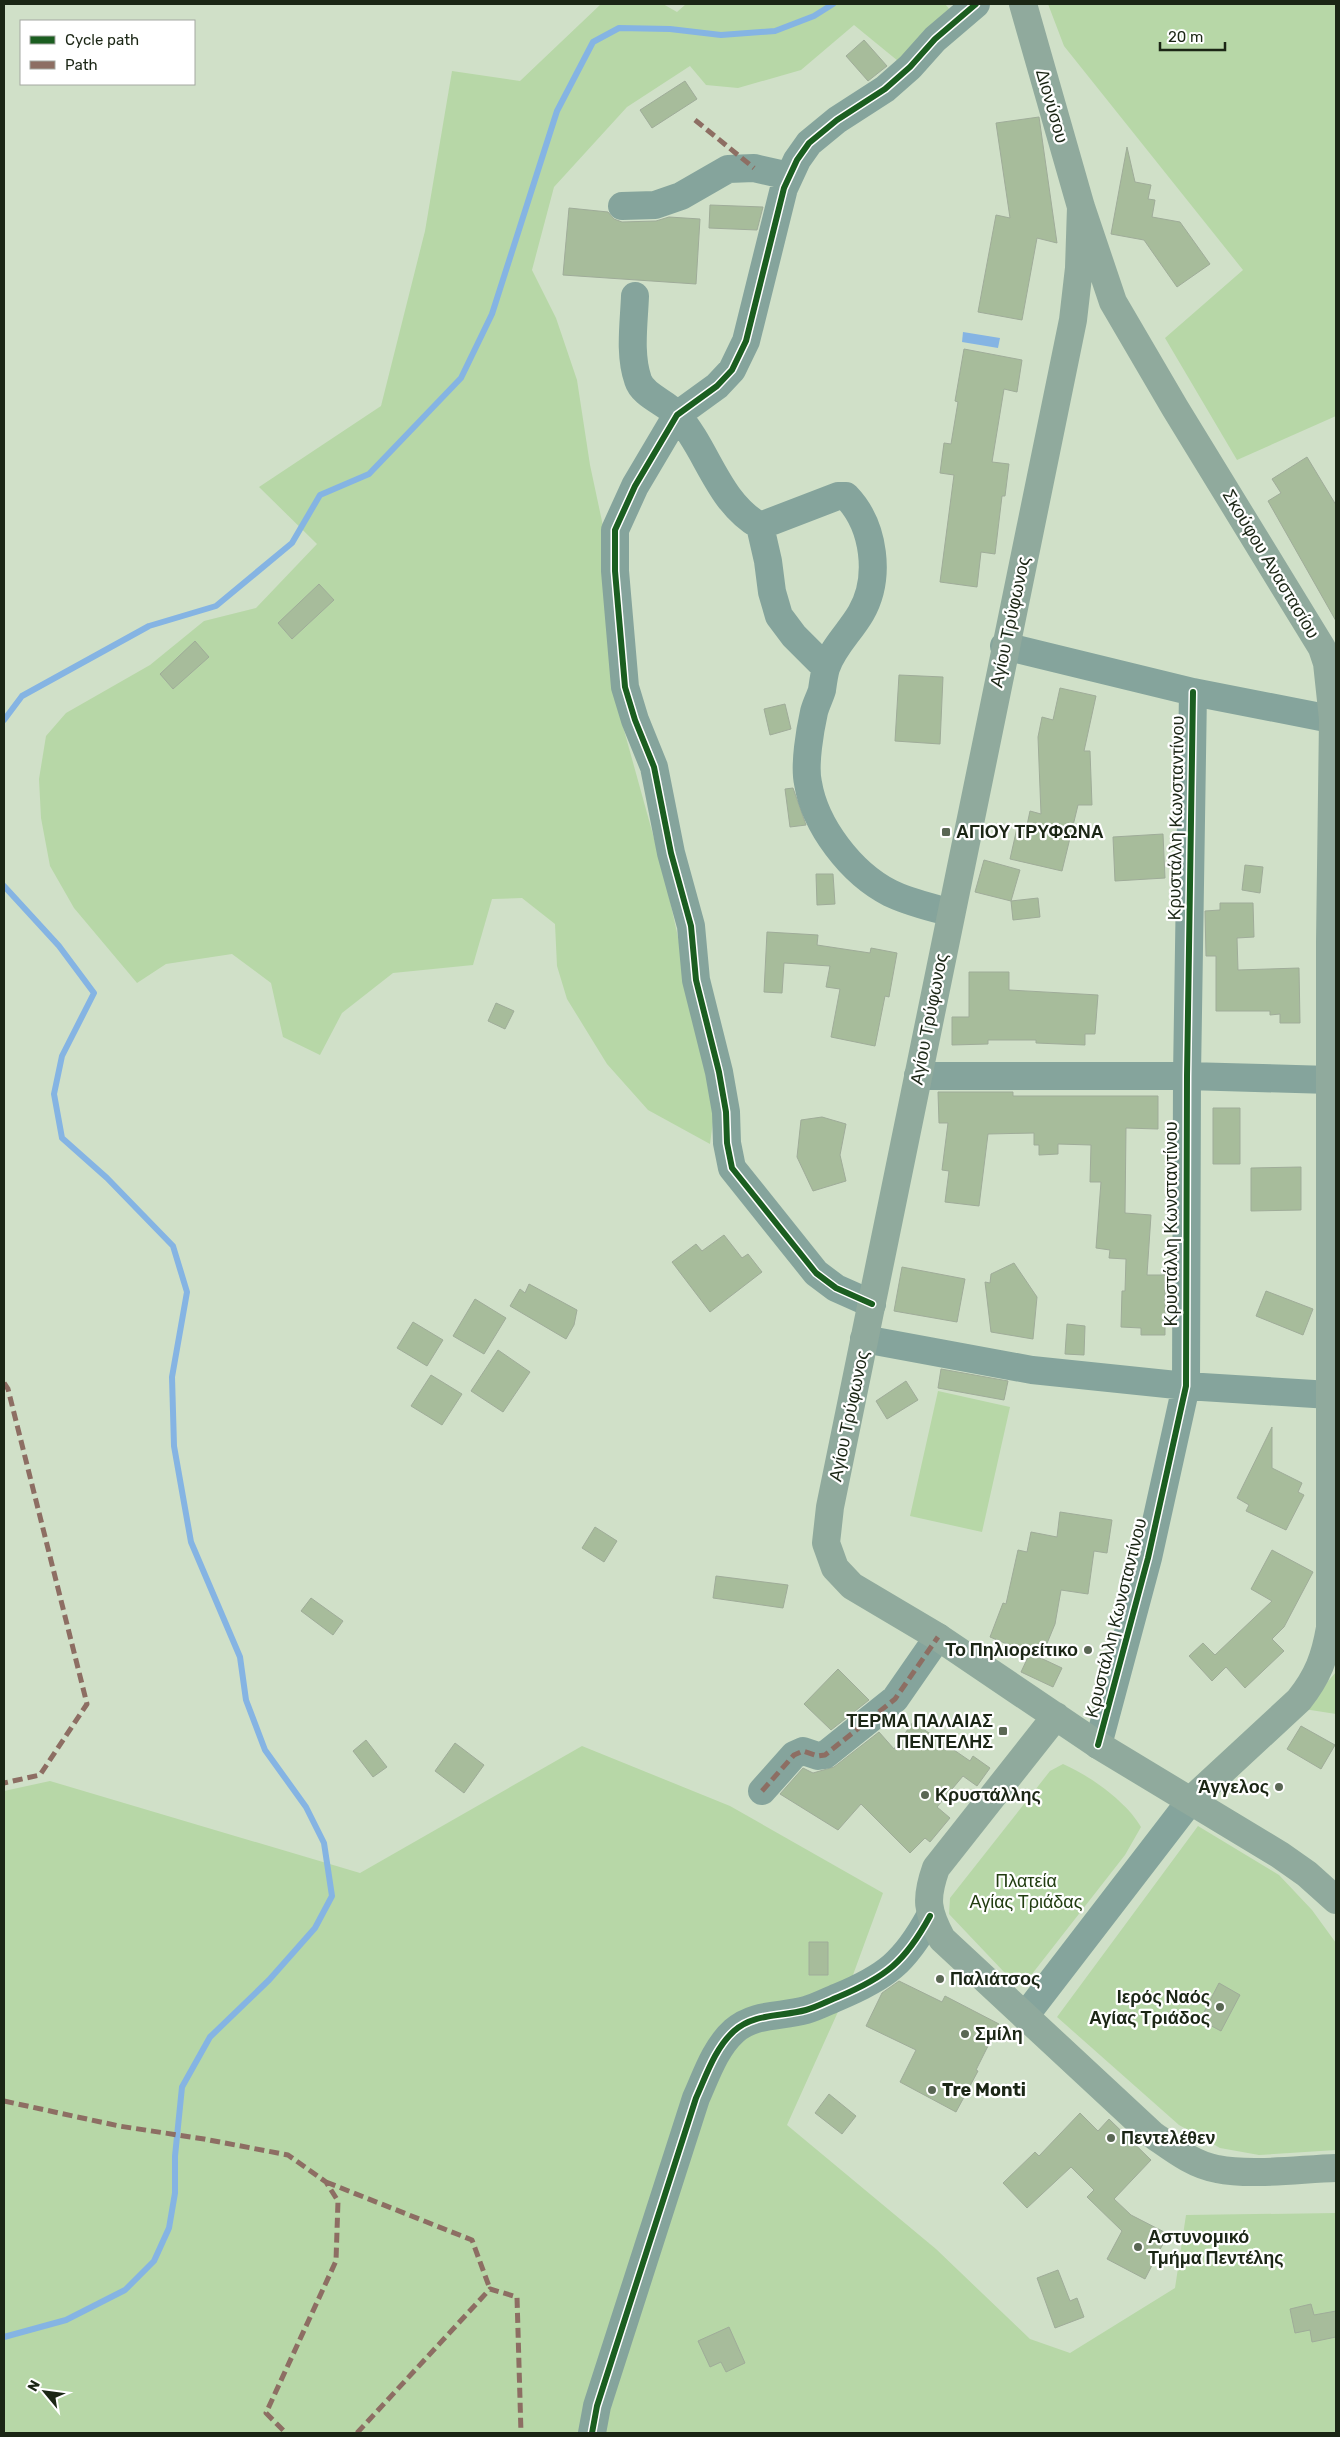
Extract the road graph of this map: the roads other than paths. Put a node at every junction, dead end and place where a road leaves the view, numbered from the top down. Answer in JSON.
{"nodes":[{"id":1,"x":976,"y":4,"type":"edge"},
{"id":2,"x":1023,"y":4,"type":"edge"},
{"id":3,"x":789,"y":176,"type":"junction"},
{"id":4,"x":622,"y":206,"type":"dead end"},
{"id":5,"x":1081,"y":208,"type":"junction"},
{"id":6,"x":635,"y":296,"type":"dead end"},
{"id":7,"x":1113,"y":302,"type":"junction"},
{"id":8,"x":1073,"y":320,"type":"junction"},
{"id":9,"x":677,"y":415,"type":"junction"},
{"id":10,"x":760,"y":526,"type":"junction"},
{"id":11,"x":1004,"y":646,"type":"junction"},
{"id":12,"x":826,"y":668,"type":"junction"},
{"id":13,"x":1193,"y":692,"type":"junction"},
{"id":14,"x":1335,"y":720,"type":"edge"},
{"id":15,"x":951,"y":914,"type":"junction"},
{"id":16,"x":918,"y":1076,"type":"junction"},
{"id":17,"x":1186,"y":1076,"type":"junction"},
{"id":18,"x":1333,"y":1083,"type":"edge"},
{"id":19,"x":872,"y":1304,"type":"junction"},
{"id":20,"x":864,"y":1338,"type":"junction"},
{"id":21,"x":1186,"y":1386,"type":"junction"},
{"id":22,"x":1330,"y":1395,"type":"junction"},
{"id":23,"x":1334,"y":1609,"type":"edge"},
{"id":24,"x":938,"y":1637,"type":"junction"},
{"id":25,"x":1056,"y":1716,"type":"junction"},
{"id":26,"x":1098,"y":1745,"type":"junction"},
{"id":27,"x":762,"y":1792,"type":"dead end"},
{"id":28,"x":1191,"y":1800,"type":"junction"},
{"id":29,"x":1336,"y":1900,"type":"edge"},
{"id":30,"x":930,"y":1916,"type":"junction"},
{"id":31,"x":1025,"y":2016,"type":"junction"},
{"id":32,"x":1336,"y":2168,"type":"edge"},
{"id":33,"x":592,"y":2433,"type":"edge"}],
"edges":[{"from":1,"to":3,"type":"street"},
{"from":2,"to":5,"type":"main road","name":"Διονύσου"},
{"from":3,"to":4,"type":"street"},
{"from":3,"to":9,"type":"street"},
{"from":5,"to":7,"type":"main road","name":"Σκούφου Αναστασίου"},
{"from":5,"to":8,"type":"main road","name":"Αγίου Τρύφωνος"},
{"from":6,"to":9,"type":"street"},
{"from":7,"to":8,"type":"main road"},
{"from":7,"to":14,"type":"main road","name":"Σκούφου Αναστασίου"},
{"from":8,"to":11,"type":"main road","name":"Αγίου Τρύφωνος"},
{"from":9,"to":10,"type":"street"},
{"from":9,"to":19,"type":"street"},
{"from":10,"to":12,"type":"street"},
{"from":10,"to":12,"type":"street"},
{"from":11,"to":13,"type":"street"},
{"from":11,"to":15,"type":"main road","name":"Αγίου Τρύφωνος"},
{"from":12,"to":15,"type":"street"},
{"from":13,"to":14,"type":"street"},
{"from":13,"to":17,"type":"street","name":"Κρυστάλλη Κωνσταντίνου"},
{"from":14,"to":18,"type":"main road","name":"Σκούφου Αναστασίου"},
{"from":15,"to":16,"type":"main road","name":"Αγίου Τρύφωνος"},
{"from":16,"to":17,"type":"street"},
{"from":16,"to":19,"type":"main road","name":"Αγίου Τρύφωνος"},
{"from":17,"to":18,"type":"street"},
{"from":17,"to":21,"type":"street","name":"Κρυστάλλη Κωνσταντίνου"},
{"from":18,"to":22,"type":"main road","name":"Σκούφου Αναστασίου"},
{"from":19,"to":20,"type":"main road","name":"Αγίου Τρύφωνος"},
{"from":20,"to":21,"type":"street"},
{"from":20,"to":24,"type":"main road","name":"Αγίου Τρύφωνος"},
{"from":21,"to":22,"type":"street"},
{"from":21,"to":26,"type":"street","name":"Κρυστάλλη Κωνσταντίνου"},
{"from":22,"to":23,"type":"main road","name":"Σκούφου Αναστασίου"},
{"from":23,"to":28,"type":"main road","name":"Σκούφου Αναστασίου"},
{"from":24,"to":25,"type":"main road","name":"Αγίου Τρύφωνος"},
{"from":24,"to":27,"type":"street"},
{"from":25,"to":26,"type":"main road"},
{"from":25,"to":30,"type":"main road"},
{"from":26,"to":28,"type":"main road"},
{"from":28,"to":29,"type":"main road"},
{"from":28,"to":31,"type":"street"},
{"from":30,"to":31,"type":"main road"},
{"from":30,"to":33,"type":"street"},
{"from":31,"to":32,"type":"main road"}]}
